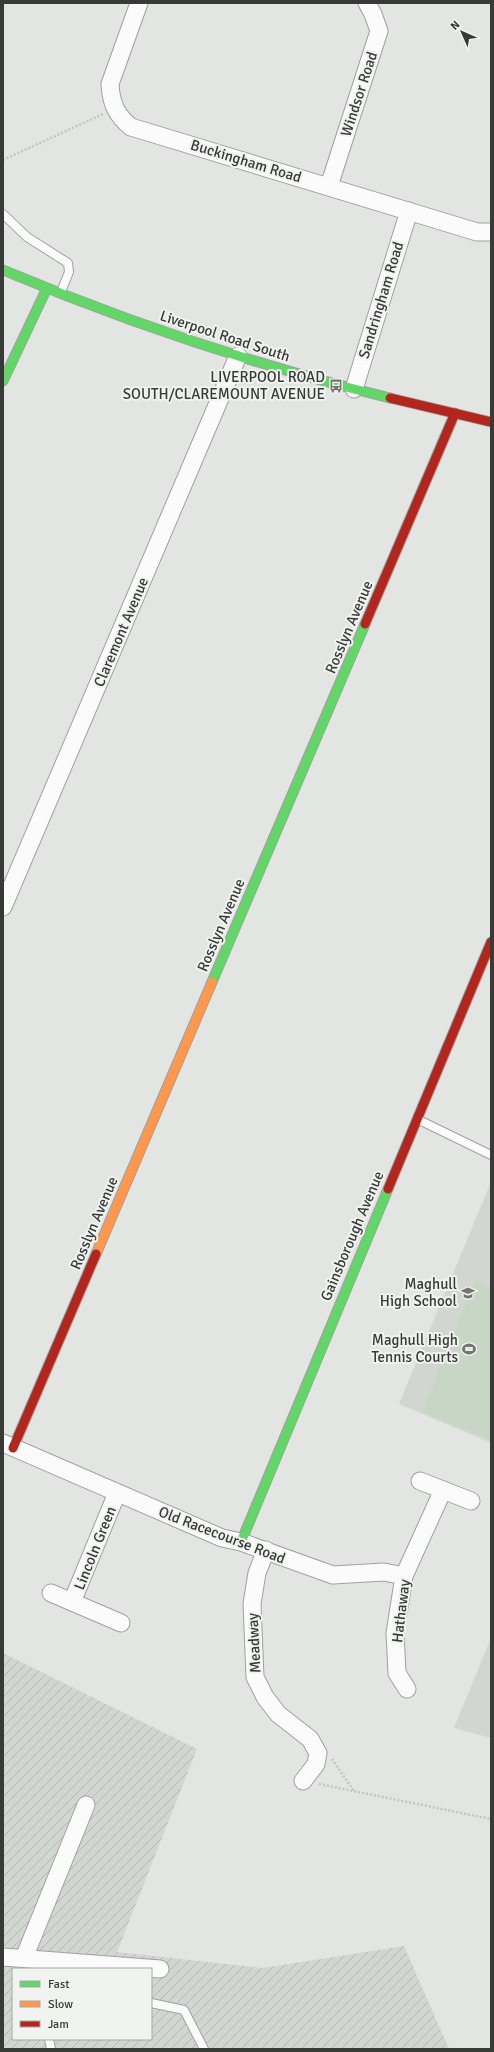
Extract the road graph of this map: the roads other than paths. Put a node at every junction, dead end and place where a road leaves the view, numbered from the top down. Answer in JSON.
{"nodes":[{"id":1,"x":139,"y":3,"type":"edge"},
{"id":2,"x":367,"y":3,"type":"edge"},
{"id":3,"x":329,"y":186,"type":"junction"},
{"id":4,"x":409,"y":211,"type":"junction"},
{"id":5,"x":3,"y":214,"type":"edge"},
{"id":6,"x":491,"y":232,"type":"edge"},
{"id":7,"x":3,"y":270,"type":"edge"},
{"id":8,"x":47,"y":288,"type":"junction"},
{"id":9,"x":60,"y":293,"type":"junction"},
{"id":10,"x":238,"y":356,"type":"junction"},
{"id":11,"x":3,"y":381,"type":"edge"},
{"id":12,"x":354,"y":389,"type":"junction"},
{"id":13,"x":455,"y":413,"type":"junction"},
{"id":14,"x":491,"y":422,"type":"edge"},
{"id":15,"x":3,"y":907,"type":"edge"},
{"id":16,"x":491,"y":942,"type":"edge"},
{"id":17,"x":416,"y":1119,"type":"junction"},
{"id":18,"x":491,"y":1155,"type":"edge"},
{"id":19,"x":8,"y":1446,"type":"edge"},
{"id":20,"x":420,"y":1481,"type":"dead end"},
{"id":21,"x":443,"y":1490,"type":"junction"},
{"id":22,"x":117,"y":1493,"type":"junction"},
{"id":23,"x":471,"y":1501,"type":"dead end"},
{"id":24,"x":241,"y":1542,"type":"junction"},
{"id":25,"x":266,"y":1550,"type":"junction"},
{"id":26,"x":404,"y":1576,"type":"junction"},
{"id":27,"x":51,"y":1593,"type":"dead end"},
{"id":28,"x":72,"y":1602,"type":"junction"},
{"id":29,"x":121,"y":1623,"type":"dead end"},
{"id":30,"x":407,"y":1689,"type":"dead end"},
{"id":31,"x":303,"y":1781,"type":"road end"},
{"id":32,"x":86,"y":1805,"type":"dead end"},
{"id":33,"x":3,"y":1957,"type":"edge"},
{"id":34,"x":24,"y":1958,"type":"junction"},
{"id":35,"x":42,"y":1964,"type":"edge"},
{"id":36,"x":132,"y":1968,"type":"edge"},
{"id":37,"x":152,"y":1969,"type":"edge"},
{"id":38,"x":160,"y":1969,"type":"dead end"},
{"id":39,"x":152,"y":2003,"type":"edge"},
{"id":40,"x":204,"y":2049,"type":"edge"}],
"edges":[{"from":1,"to":3,"type":"street","name":"Buckingham Road"},
{"from":2,"to":3,"type":"street","name":"Windsor Road"},
{"from":3,"to":4,"type":"street","name":"Buckingham Road"},
{"from":4,"to":6,"type":"street","name":"Buckingham Road"},
{"from":4,"to":12,"type":"street","name":"Sandringham Road"},
{"from":5,"to":9,"type":"lane"},
{"from":7,"to":8,"type":"street","name":"Liverpool Road South"},
{"from":8,"to":9,"type":"street","name":"Liverpool Road South"},
{"from":8,"to":11,"type":"street"},
{"from":9,"to":10,"type":"street","name":"Liverpool Road South"},
{"from":10,"to":12,"type":"street","name":"Liverpool Road South"},
{"from":10,"to":15,"type":"street","name":"Claremont Avenue"},
{"from":12,"to":13,"type":"street","name":"Liverpool Road South"},
{"from":13,"to":14,"type":"street","name":"Liverpool Road South"},
{"from":13,"to":19,"type":"street","name":"Rosslyn Avenue"},
{"from":16,"to":17,"type":"street","name":"Gainsborough Avenue"},
{"from":17,"to":18,"type":"lane"},
{"from":17,"to":24,"type":"street","name":"Gainsborough Avenue"},
{"from":19,"to":22,"type":"street","name":"Old Racecourse Road"},
{"from":20,"to":21,"type":"street"},
{"from":21,"to":23,"type":"street"},
{"from":21,"to":26,"type":"street","name":"Hathaway"},
{"from":22,"to":24,"type":"street","name":"Old Racecourse Road"},
{"from":22,"to":28,"type":"street","name":"Lincoln Green"},
{"from":24,"to":25,"type":"street","name":"Old Racecourse Road"},
{"from":25,"to":26,"type":"street","name":"Old Racecourse Road"},
{"from":25,"to":31,"type":"street","name":"Meadway"},
{"from":26,"to":30,"type":"street","name":"Hathaway"},
{"from":27,"to":28,"type":"street","name":"Lincoln Green"},
{"from":28,"to":29,"type":"street","name":"Lincoln Green"},
{"from":32,"to":34,"type":"street"},
{"from":33,"to":34,"type":"street"},
{"from":34,"to":35,"type":"street"},
{"from":35,"to":36,"type":"street"},
{"from":37,"to":38,"type":"street"},
{"from":39,"to":40,"type":"lane"}]}
